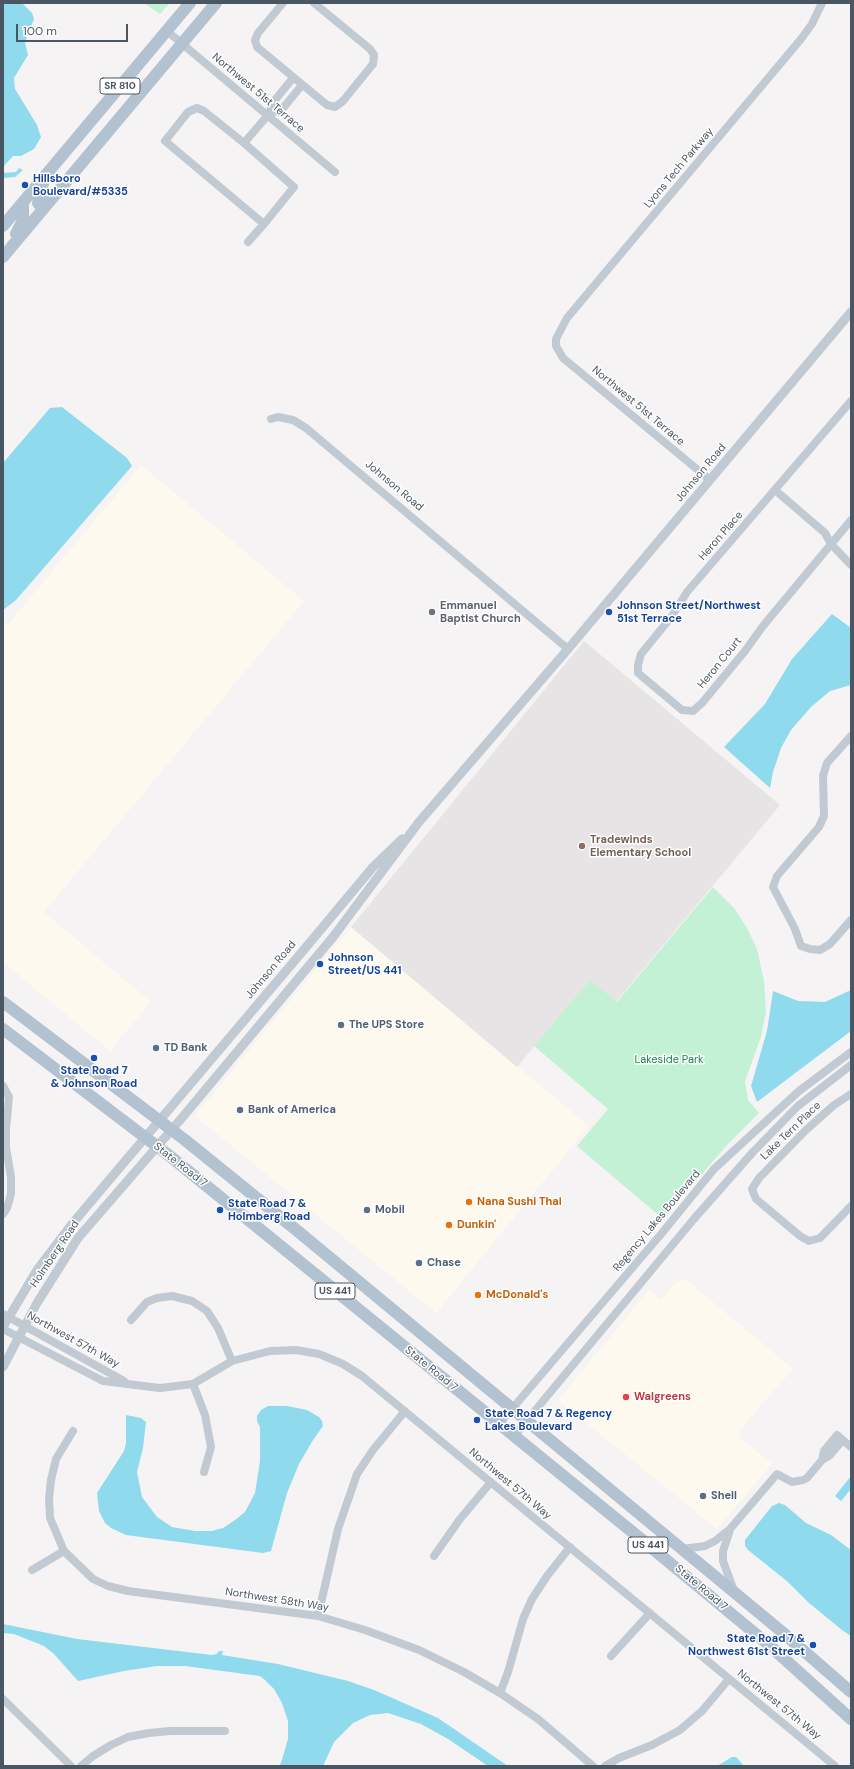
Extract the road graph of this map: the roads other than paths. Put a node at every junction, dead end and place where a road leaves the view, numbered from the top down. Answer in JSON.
{"nodes":[{"id":1,"x":190,"y":3,"type":"edge"},
{"id":2,"x":216,"y":3,"type":"edge"},
{"id":3,"x":283,"y":3,"type":"edge"},
{"id":4,"x":314,"y":3,"type":"edge"},
{"id":5,"x":822,"y":3,"type":"edge"},
{"id":6,"x":167,"y":31,"type":"junction"},
{"id":7,"x":182,"y":43,"type":"junction"},
{"id":8,"x":293,"y":78,"type":"junction"},
{"id":9,"x":302,"y":85,"type":"junction"},
{"id":10,"x":268,"y":115,"type":"junction"},
{"id":11,"x":244,"y":143,"type":"junction"},
{"id":12,"x":335,"y":172,"type":"dead end"},
{"id":13,"x":46,"y":174,"type":"junction"},
{"id":14,"x":23,"y":202,"type":"junction"},
{"id":15,"x":43,"y":209,"type":"junction"},
{"id":16,"x":264,"y":224,"type":"junction"},
{"id":17,"x":3,"y":226,"type":"edge"},
{"id":18,"x":248,"y":242,"type":"dead end"},
{"id":19,"x":3,"y":254,"type":"edge"},
{"id":20,"x":3,"y":257,"type":"edge"},
{"id":21,"x":851,"y":312,"type":"edge"},
{"id":22,"x":556,"y":346,"type":"joint"},
{"id":23,"x":851,"y":401,"type":"edge"},
{"id":24,"x":271,"y":419,"type":"dead end"},
{"id":25,"x":710,"y":480,"type":"junction"},
{"id":26,"x":776,"y":490,"type":"junction"},
{"id":27,"x":851,"y":520,"type":"edge"},
{"id":28,"x":831,"y":544,"type":"junction"},
{"id":29,"x":851,"y":566,"type":"edge"},
{"id":30,"x":568,"y":649,"type":"junction"},
{"id":31,"x":658,"y":691,"type":"joint"},
{"id":32,"x":851,"y":736,"type":"edge"},
{"id":33,"x":419,"y":822,"type":"junction"},
{"id":34,"x":373,"y":867,"type":"junction"},
{"id":35,"x":851,"y":920,"type":"edge"},
{"id":36,"x":346,"y":921,"type":"junction"},
{"id":37,"x":3,"y":1002,"type":"edge"},
{"id":38,"x":3,"y":1029,"type":"edge"},
{"id":39,"x":851,"y":1052,"type":"edge"},
{"id":40,"x":851,"y":1065,"type":"edge"},
{"id":41,"x":3,"y":1086,"type":"edge"},
{"id":42,"x":851,"y":1094,"type":"edge"},
{"id":43,"x":160,"y":1121,"type":"junction"},
{"id":44,"x":171,"y":1130,"type":"junction"},
{"id":45,"x":146,"y":1138,"type":"junction"},
{"id":46,"x":157,"y":1146,"type":"junction"},
{"id":47,"x":851,"y":1206,"type":"edge"},
{"id":48,"x":3,"y":1214,"type":"edge"},
{"id":49,"x":6,"y":1315,"type":"edge"},
{"id":50,"x":132,"y":1320,"type":"dead end"},
{"id":51,"x":24,"y":1326,"type":"junction"},
{"id":52,"x":3,"y":1328,"type":"edge"},
{"id":53,"x":18,"y":1337,"type":"junction"},
{"id":54,"x":232,"y":1361,"type":"junction"},
{"id":55,"x":3,"y":1367,"type":"edge"},
{"id":56,"x":128,"y":1384,"type":"junction"},
{"id":57,"x":193,"y":1384,"type":"junction"},
{"id":58,"x":513,"y":1408,"type":"junction"},
{"id":59,"x":405,"y":1411,"type":"junction"},
{"id":60,"x":527,"y":1420,"type":"junction"},
{"id":61,"x":499,"y":1424,"type":"junction"},
{"id":62,"x":73,"y":1431,"type":"dead end"},
{"id":63,"x":514,"y":1436,"type":"junction"},
{"id":64,"x":851,"y":1447,"type":"edge"},
{"id":65,"x":204,"y":1472,"type":"dead end"},
{"id":66,"x":491,"y":1482,"type":"junction"},
{"id":67,"x":730,"y":1529,"type":"junction"},
{"id":68,"x":570,"y":1547,"type":"junction"},
{"id":69,"x":682,"y":1549,"type":"junction"},
{"id":70,"x":64,"y":1550,"type":"junction"},
{"id":71,"x":434,"y":1556,"type":"dead end"},
{"id":72,"x":32,"y":1570,"type":"dead end"},
{"id":73,"x":734,"y":1592,"type":"junction"},
{"id":74,"x":650,"y":1613,"type":"junction"},
{"id":75,"x":318,"y":1616,"type":"junction"},
{"id":76,"x":611,"y":1656,"type":"dead end"},
{"id":77,"x":729,"y":1679,"type":"junction"},
{"id":78,"x":851,"y":1692,"type":"edge"},
{"id":79,"x":500,"y":1693,"type":"junction"},
{"id":80,"x":3,"y":1699,"type":"edge"},
{"id":81,"x":830,"y":1699,"type":"junction"},
{"id":82,"x":851,"y":1711,"type":"edge"},
{"id":83,"x":851,"y":1719,"type":"edge"},
{"id":84,"x":225,"y":1731,"type":"dead end"},
{"id":85,"x":832,"y":1765,"type":"edge"},
{"id":86,"x":71,"y":1766,"type":"edge"},
{"id":87,"x":82,"y":1766,"type":"edge"},
{"id":88,"x":593,"y":1766,"type":"edge"},
{"id":89,"x":605,"y":1766,"type":"edge"}],
"edges":[{"from":1,"to":6,"type":"main road","number":"SR 810"},
{"from":2,"to":7,"type":"main road","number":"SR 810"},
{"from":3,"to":8,"type":"street"},
{"from":4,"to":9,"type":"street"},
{"from":5,"to":22,"type":"street","name":"Lyons Tech Parkway"},
{"from":6,"to":7,"type":"street","name":"Northwest 51st Terrace"},
{"from":6,"to":13,"type":"main road","number":"SR 810"},
{"from":7,"to":10,"type":"street","name":"Northwest 51st Terrace"},
{"from":7,"to":15,"type":"main road","number":"SR 810"},
{"from":8,"to":9,"type":"street"},
{"from":8,"to":10,"type":"street"},
{"from":9,"to":10,"type":"street"},
{"from":10,"to":11,"type":"street"},
{"from":10,"to":12,"type":"street","name":"Northwest 51st Terrace"},
{"from":11,"to":16,"type":"street"},
{"from":11,"to":16,"type":"street"},
{"from":13,"to":14,"type":"main road","number":"SR 810"},
{"from":13,"to":15,"type":"main road"},
{"from":14,"to":17,"type":"main road","number":"SR 810"},
{"from":14,"to":19,"type":"main road"},
{"from":15,"to":20,"type":"main road","number":"SR 810"},
{"from":16,"to":18,"type":"street"},
{"from":21,"to":25,"type":"street","name":"Johnson Road"},
{"from":22,"to":25,"type":"street","name":"Northwest 51st Terrace"},
{"from":23,"to":26,"type":"street","name":"Heron Place"},
{"from":24,"to":30,"type":"street","name":"Johnson Road"},
{"from":25,"to":30,"type":"street","name":"Johnson Road"},
{"from":26,"to":28,"type":"street"},
{"from":26,"to":31,"type":"street","name":"Heron Place"},
{"from":27,"to":28,"type":"street","name":"Heron Court"},
{"from":28,"to":29,"type":"street"},
{"from":28,"to":31,"type":"street","name":"Heron Court"},
{"from":30,"to":33,"type":"street","name":"Johnson Road"},
{"from":32,"to":35,"type":"street"},
{"from":33,"to":34,"type":"street","name":"Johnson Road"},
{"from":33,"to":36,"type":"street","name":"Johnson Road"},
{"from":34,"to":36,"type":"street"},
{"from":34,"to":43,"type":"street","name":"Johnson Road"},
{"from":36,"to":44,"type":"street","name":"Johnson Road"},
{"from":37,"to":43,"type":"main road","name":"State Road 7","number":"US 441"},
{"from":38,"to":45,"type":"main road","name":"State Road 7","number":"US 441"},
{"from":39,"to":58,"type":"street","name":"Regency Lakes Boulevard"},
{"from":40,"to":60,"type":"street"},
{"from":41,"to":48,"type":"street"},
{"from":42,"to":47,"type":"street","name":"Lake Tern Place"},
{"from":43,"to":44,"type":"main road","name":"State Road 7","number":"US 441"},
{"from":43,"to":45,"type":"street","name":"Johnson Road"},
{"from":44,"to":46,"type":"street","name":"Johnson Road"},
{"from":44,"to":58,"type":"main road","name":"State Road 7","number":"US 441"},
{"from":45,"to":46,"type":"main road","name":"State Road 7","number":"US 441"},
{"from":45,"to":49,"type":"street","name":"Holmberg Road"},
{"from":46,"to":51,"type":"street","name":"Holmberg Road"},
{"from":46,"to":61,"type":"main road","name":"State Road 7","number":"US 441"},
{"from":49,"to":51,"type":"street","name":"Northwest 57th Way"},
{"from":49,"to":52,"type":"street","name":"Holmberg Road"},
{"from":50,"to":54,"type":"street"},
{"from":51,"to":53,"type":"street","name":"Holmberg Road"},
{"from":51,"to":56,"type":"street","name":"Northwest 57th Way"},
{"from":52,"to":53,"type":"street","name":"Northwest 57th Way"},
{"from":53,"to":55,"type":"street","name":"Holmberg Road"},
{"from":53,"to":56,"type":"street","name":"Northwest 57th Way"},
{"from":54,"to":57,"type":"street","name":"Northwest 57th Way"},
{"from":54,"to":59,"type":"street","name":"Northwest 57th Way"},
{"from":56,"to":57,"type":"street","name":"Northwest 57th Way"},
{"from":57,"to":65,"type":"street"},
{"from":58,"to":60,"type":"main road","name":"State Road 7","number":"US 441"},
{"from":58,"to":61,"type":"street","name":"Regency Lakes Boulevard"},
{"from":59,"to":66,"type":"street","name":"Northwest 57th Way"},
{"from":59,"to":75,"type":"street"},
{"from":60,"to":63,"type":"street"},
{"from":60,"to":69,"type":"main road","name":"State Road 7","number":"US 441"},
{"from":61,"to":63,"type":"main road","name":"State Road 7","number":"US 441"},
{"from":62,"to":70,"type":"street","name":"Northwest 58th Way"},
{"from":63,"to":81,"type":"main road","name":"State Road 7","number":"US 441"},
{"from":64,"to":67,"type":"street"},
{"from":66,"to":68,"type":"street","name":"Northwest 57th Way"},
{"from":66,"to":71,"type":"street"},
{"from":67,"to":69,"type":"street"},
{"from":67,"to":73,"type":"street"},
{"from":68,"to":74,"type":"street","name":"Northwest 57th Way"},
{"from":68,"to":79,"type":"street"},
{"from":69,"to":73,"type":"main road","name":"State Road 7","number":"US 441"},
{"from":70,"to":72,"type":"street"},
{"from":70,"to":75,"type":"street","name":"Northwest 58th Way"},
{"from":73,"to":78,"type":"main road","name":"State Road 7","number":"US 441"},
{"from":74,"to":76,"type":"street"},
{"from":74,"to":77,"type":"street","name":"Northwest 57th Way"},
{"from":75,"to":79,"type":"street","name":"Northwest 58th Way"},
{"from":77,"to":85,"type":"street","name":"Northwest 57th Way"},
{"from":77,"to":89,"type":"street"},
{"from":79,"to":88,"type":"street","name":"Northwest 58th Way"},
{"from":80,"to":86,"type":"street"},
{"from":81,"to":82,"type":"main road"},
{"from":81,"to":83,"type":"main road","name":"State Road 7","number":"US 441"},
{"from":84,"to":87,"type":"street"}]}
